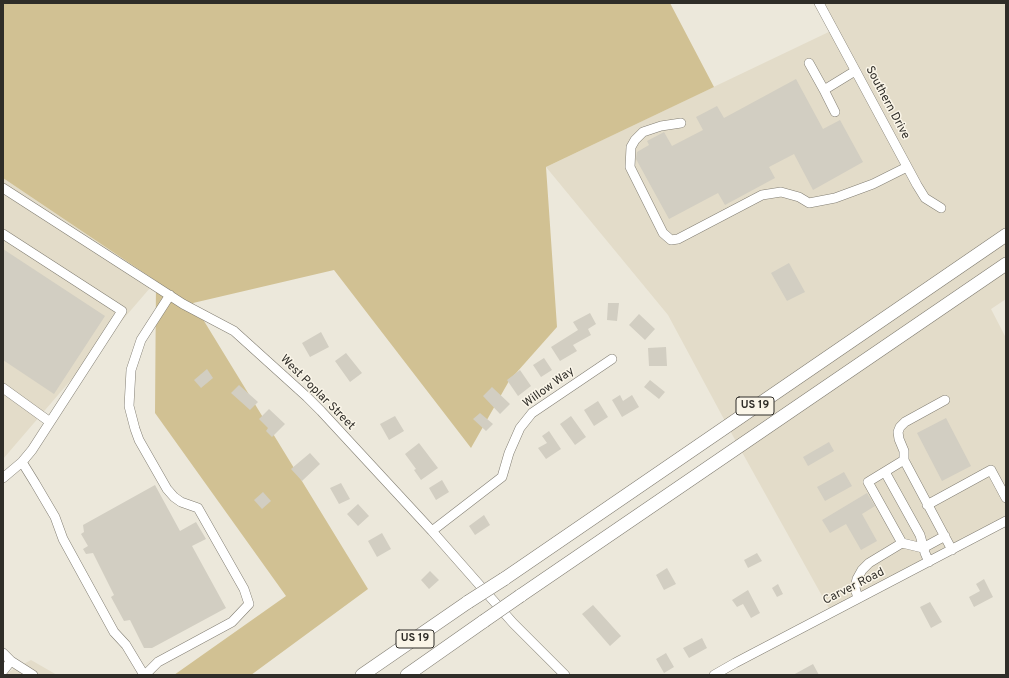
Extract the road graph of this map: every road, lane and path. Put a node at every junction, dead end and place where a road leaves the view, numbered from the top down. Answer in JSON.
{"nodes":[{"id":1,"x":819,"y":3,"type":"edge"},
{"id":2,"x":809,"y":63,"type":"dead end"},
{"id":3,"x":855,"y":71,"type":"junction"},
{"id":4,"x":824,"y":90,"type":"junction"},
{"id":5,"x":835,"y":112,"type":"dead end"},
{"id":6,"x":681,"y":123,"type":"dead end"},
{"id":7,"x":907,"y":167,"type":"junction"},
{"id":8,"x":3,"y":188,"type":"edge"},
{"id":9,"x":941,"y":208,"type":"dead end"},
{"id":10,"x":3,"y":234,"type":"edge"},
{"id":11,"x":1006,"y":235,"type":"edge"},
{"id":12,"x":1006,"y":264,"type":"edge"},
{"id":13,"x":170,"y":295,"type":"junction"},
{"id":14,"x":612,"y":359,"type":"dead end"},
{"id":15,"x":3,"y":388,"type":"edge"},
{"id":16,"x":945,"y":400,"type":"dead end"},
{"id":17,"x":50,"y":422,"type":"junction"},
{"id":18,"x":904,"y":460,"type":"junction"},
{"id":19,"x":22,"y":462,"type":"junction"},
{"id":20,"x":885,"y":472,"type":"junction"},
{"id":21,"x":3,"y":478,"type":"edge"},
{"id":22,"x":1006,"y":498,"type":"edge"},
{"id":23,"x":927,"y":505,"type":"junction"},
{"id":24,"x":1006,"y":521,"type":"edge"},
{"id":25,"x":432,"y":531,"type":"junction"},
{"id":26,"x":945,"y":536,"type":"junction"},
{"id":27,"x":902,"y":543,"type":"junction"},
{"id":28,"x":923,"y":548,"type":"junction"},
{"id":29,"x":952,"y":550,"type":"junction"},
{"id":30,"x":929,"y":562,"type":"junction"},
{"id":31,"x":858,"y":598,"type":"junction"},
{"id":32,"x":3,"y":653,"type":"edge"},
{"id":33,"x":11,"y":661,"type":"junction"},
{"id":34,"x":3,"y":671,"type":"edge"},
{"id":35,"x":33,"y":675,"type":"edge"},
{"id":36,"x":144,"y":675,"type":"edge"},
{"id":37,"x":362,"y":675,"type":"edge"},
{"id":38,"x":407,"y":675,"type":"edge"},
{"id":39,"x":565,"y":675,"type":"edge"},
{"id":40,"x":714,"y":675,"type":"edge"}],
"edges":[{"from":1,"to":3,"type":"street","name":"Southern Drive"},
{"from":2,"to":4,"type":"street"},
{"from":3,"to":4,"type":"street"},
{"from":3,"to":7,"type":"street","name":"Southern Drive"},
{"from":4,"to":5,"type":"street"},
{"from":6,"to":7,"type":"street"},
{"from":7,"to":9,"type":"street","name":"Southern Drive"},
{"from":8,"to":13,"type":"street","name":"West Poplar Street"},
{"from":10,"to":17,"type":"street"},
{"from":11,"to":37,"type":"highway","number":"US 19","bridge":true},
{"from":12,"to":38,"type":"highway","number":"US 19","bridge":true},
{"from":13,"to":25,"type":"street","name":"West Poplar Street"},
{"from":13,"to":36,"type":"street"},
{"from":14,"to":25,"type":"street","name":"Willow Way"},
{"from":15,"to":17,"type":"street"},
{"from":16,"to":18,"type":"street"},
{"from":17,"to":19,"type":"street"},
{"from":18,"to":20,"type":"street"},
{"from":18,"to":23,"type":"street"},
{"from":19,"to":21,"type":"street"},
{"from":19,"to":36,"type":"street"},
{"from":20,"to":27,"type":"street"},
{"from":20,"to":28,"type":"street"},
{"from":22,"to":23,"type":"street"},
{"from":23,"to":26,"type":"street"},
{"from":24,"to":29,"type":"street","name":"Carver Road"},
{"from":25,"to":39,"type":"street","name":"West Poplar Street"},
{"from":26,"to":28,"type":"street"},
{"from":26,"to":29,"type":"street"},
{"from":27,"to":28,"type":"street"},
{"from":27,"to":31,"type":"street"},
{"from":28,"to":30,"type":"street"},
{"from":29,"to":30,"type":"street","name":"Carver Road"},
{"from":30,"to":31,"type":"street","name":"Carver Road"},
{"from":31,"to":40,"type":"street","name":"Carver Road"},
{"from":32,"to":33,"type":"street"},
{"from":33,"to":34,"type":"street"},
{"from":33,"to":35,"type":"street"}]}
